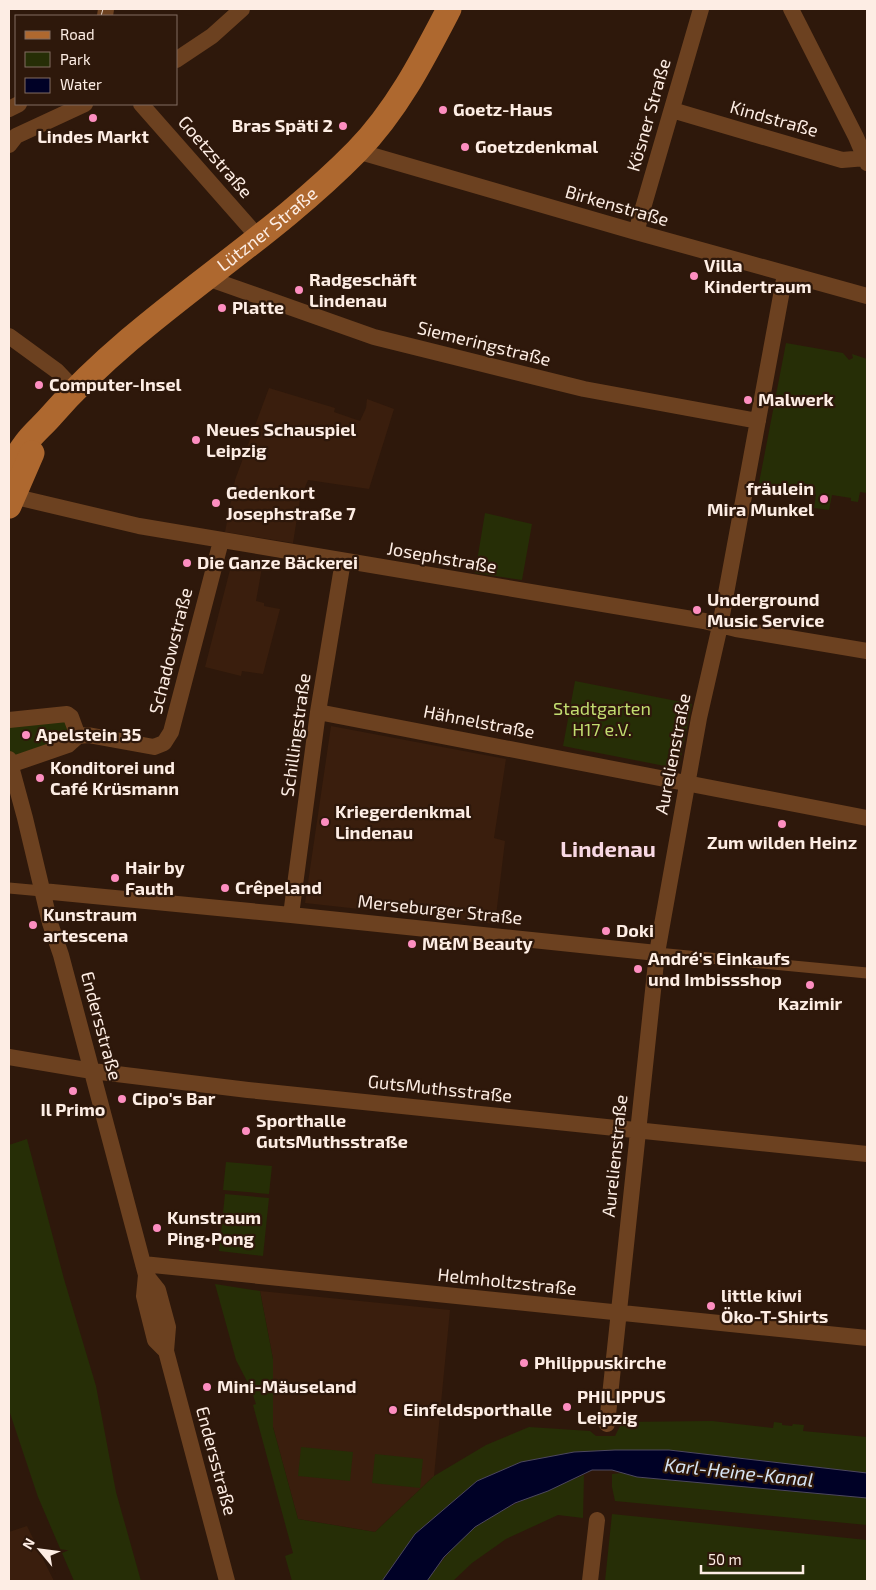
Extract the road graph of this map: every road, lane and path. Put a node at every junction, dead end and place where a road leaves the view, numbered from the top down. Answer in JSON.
{"nodes":[{"id":1,"x":242,"y":9,"type":"edge"},
{"id":2,"x":449,"y":9,"type":"edge"},
{"id":3,"x":701,"y":9,"type":"edge"},
{"id":4,"x":791,"y":9,"type":"edge"},
{"id":5,"x":178,"y":59,"type":"edge"},
{"id":6,"x":83,"y":105,"type":"edge"},
{"id":7,"x":142,"y":105,"type":"edge"},
{"id":8,"x":672,"y":110,"type":"junction"},
{"id":9,"x":9,"y":145,"type":"edge"},
{"id":10,"x":357,"y":151,"type":"junction"},
{"id":11,"x":866,"y":160,"type":"edge"},
{"id":12,"x":636,"y":232,"type":"junction"},
{"id":13,"x":260,"y":238,"type":"junction"},
{"id":14,"x":785,"y":274,"type":"junction"},
{"id":15,"x":207,"y":278,"type":"junction"},
{"id":16,"x":867,"y":296,"type":"edge"},
{"id":17,"x":9,"y":336,"type":"edge"},
{"id":18,"x":75,"y":390,"type":"junction"},
{"id":19,"x":49,"y":418,"type":"junction"},
{"id":20,"x":758,"y":420,"type":"junction"},
{"id":21,"x":9,"y":469,"type":"edge"},
{"id":22,"x":11,"y":501,"type":"edge"},
{"id":23,"x":220,"y":541,"type":"junction"},
{"id":24,"x":343,"y":561,"type":"junction"},
{"id":25,"x":720,"y":626,"type":"junction"},
{"id":26,"x":867,"y":652,"type":"edge"},
{"id":27,"x":318,"y":712,"type":"junction"},
{"id":28,"x":9,"y":720,"type":"edge"},
{"id":29,"x":78,"y":736,"type":"junction"},
{"id":30,"x":10,"y":762,"type":"edge"},
{"id":31,"x":688,"y":783,"type":"junction"},
{"id":32,"x":867,"y":818,"type":"edge"},
{"id":33,"x":9,"y":888,"type":"edge"},
{"id":34,"x":42,"y":891,"type":"junction"},
{"id":35,"x":291,"y":915,"type":"junction"},
{"id":36,"x":657,"y":953,"type":"junction"},
{"id":37,"x":867,"y":973,"type":"edge"},
{"id":38,"x":9,"y":1057,"type":"edge"},
{"id":39,"x":92,"y":1070,"type":"junction"},
{"id":40,"x":638,"y":1130,"type":"junction"},
{"id":41,"x":867,"y":1154,"type":"edge"},
{"id":42,"x":145,"y":1270,"type":"junction"},
{"id":43,"x":618,"y":1314,"type":"junction"},
{"id":44,"x":867,"y":1338,"type":"edge"},
{"id":45,"x":607,"y":1424,"type":"dead end"},
{"id":46,"x":597,"y":1520,"type":"dead end"},
{"id":47,"x":227,"y":1581,"type":"edge"},
{"id":48,"x":590,"y":1581,"type":"edge"}],
"edges":[{"from":1,"to":5,"type":"street"},
{"from":2,"to":10,"type":"main road","name":"Lützner Straße"},
{"from":3,"to":8,"type":"street","name":"Kösner Straße"},
{"from":4,"to":11,"type":"street"},
{"from":6,"to":9,"type":"street"},
{"from":7,"to":13,"type":"street","name":"Goetzstraße"},
{"from":8,"to":11,"type":"street","name":"Kindstraße"},
{"from":8,"to":12,"type":"street","name":"Kösner Straße"},
{"from":10,"to":12,"type":"street","name":"Birkenstraße"},
{"from":10,"to":13,"type":"main road","name":"Lützner Straße"},
{"from":12,"to":14,"type":"street","name":"Birkenstraße"},
{"from":13,"to":15,"type":"main road","name":"Lützner Straße"},
{"from":14,"to":16,"type":"street","name":"Birkenstraße"},
{"from":14,"to":20,"type":"street","name":"Aurelienstraße"},
{"from":15,"to":18,"type":"main road","name":"Lützner Straße"},
{"from":15,"to":20,"type":"street","name":"Siemeringstraße"},
{"from":17,"to":18,"type":"street"},
{"from":18,"to":19,"type":"main road","name":"Lützner Straße"},
{"from":19,"to":21,"type":"main road","name":"Lützner Straße"},
{"from":19,"to":22,"type":"main road","name":"Lützner Straße"},
{"from":20,"to":25,"type":"street","name":"Aurelienstraße"},
{"from":22,"to":23,"type":"street","name":"Josephstraße"},
{"from":23,"to":24,"type":"street","name":"Josephstraße"},
{"from":23,"to":29,"type":"street","name":"Schadowstraße"},
{"from":24,"to":25,"type":"street","name":"Josephstraße"},
{"from":24,"to":27,"type":"street","name":"Schillingstraße"},
{"from":25,"to":26,"type":"street","name":"Josephstraße"},
{"from":25,"to":31,"type":"street","name":"Aurelienstraße"},
{"from":27,"to":31,"type":"street","name":"Hähnelstraße"},
{"from":27,"to":35,"type":"street","name":"Schillingstraße"},
{"from":28,"to":29,"type":"street"},
{"from":29,"to":30,"type":"street"},
{"from":30,"to":34,"type":"street","name":"Endersstraße"},
{"from":31,"to":32,"type":"street","name":"Hähnelstraße"},
{"from":31,"to":36,"type":"street","name":"Aurelienstraße"},
{"from":33,"to":34,"type":"street","name":"Merseburger Straße"},
{"from":34,"to":35,"type":"street","name":"Merseburger Straße"},
{"from":34,"to":39,"type":"street","name":"Endersstraße"},
{"from":35,"to":36,"type":"street","name":"Merseburger Straße"},
{"from":36,"to":37,"type":"street","name":"Merseburger Straße"},
{"from":36,"to":40,"type":"street","name":"Aurelienstraße"},
{"from":38,"to":39,"type":"street","name":"GutsMuthsstraße"},
{"from":39,"to":40,"type":"street","name":"GutsMuthsstraße"},
{"from":39,"to":42,"type":"street","name":"Endersstraße"},
{"from":40,"to":41,"type":"street","name":"GutsMuthsstraße"},
{"from":40,"to":43,"type":"street","name":"Aurelienstraße"},
{"from":42,"to":43,"type":"street","name":"Helmholtzstraße"},
{"from":42,"to":47,"type":"street","name":"Endersstraße"},
{"from":43,"to":44,"type":"street","name":"Helmholtzstraße"},
{"from":43,"to":45,"type":"street","name":"Aurelienstraße"},
{"from":46,"to":48,"type":"street"}]}
